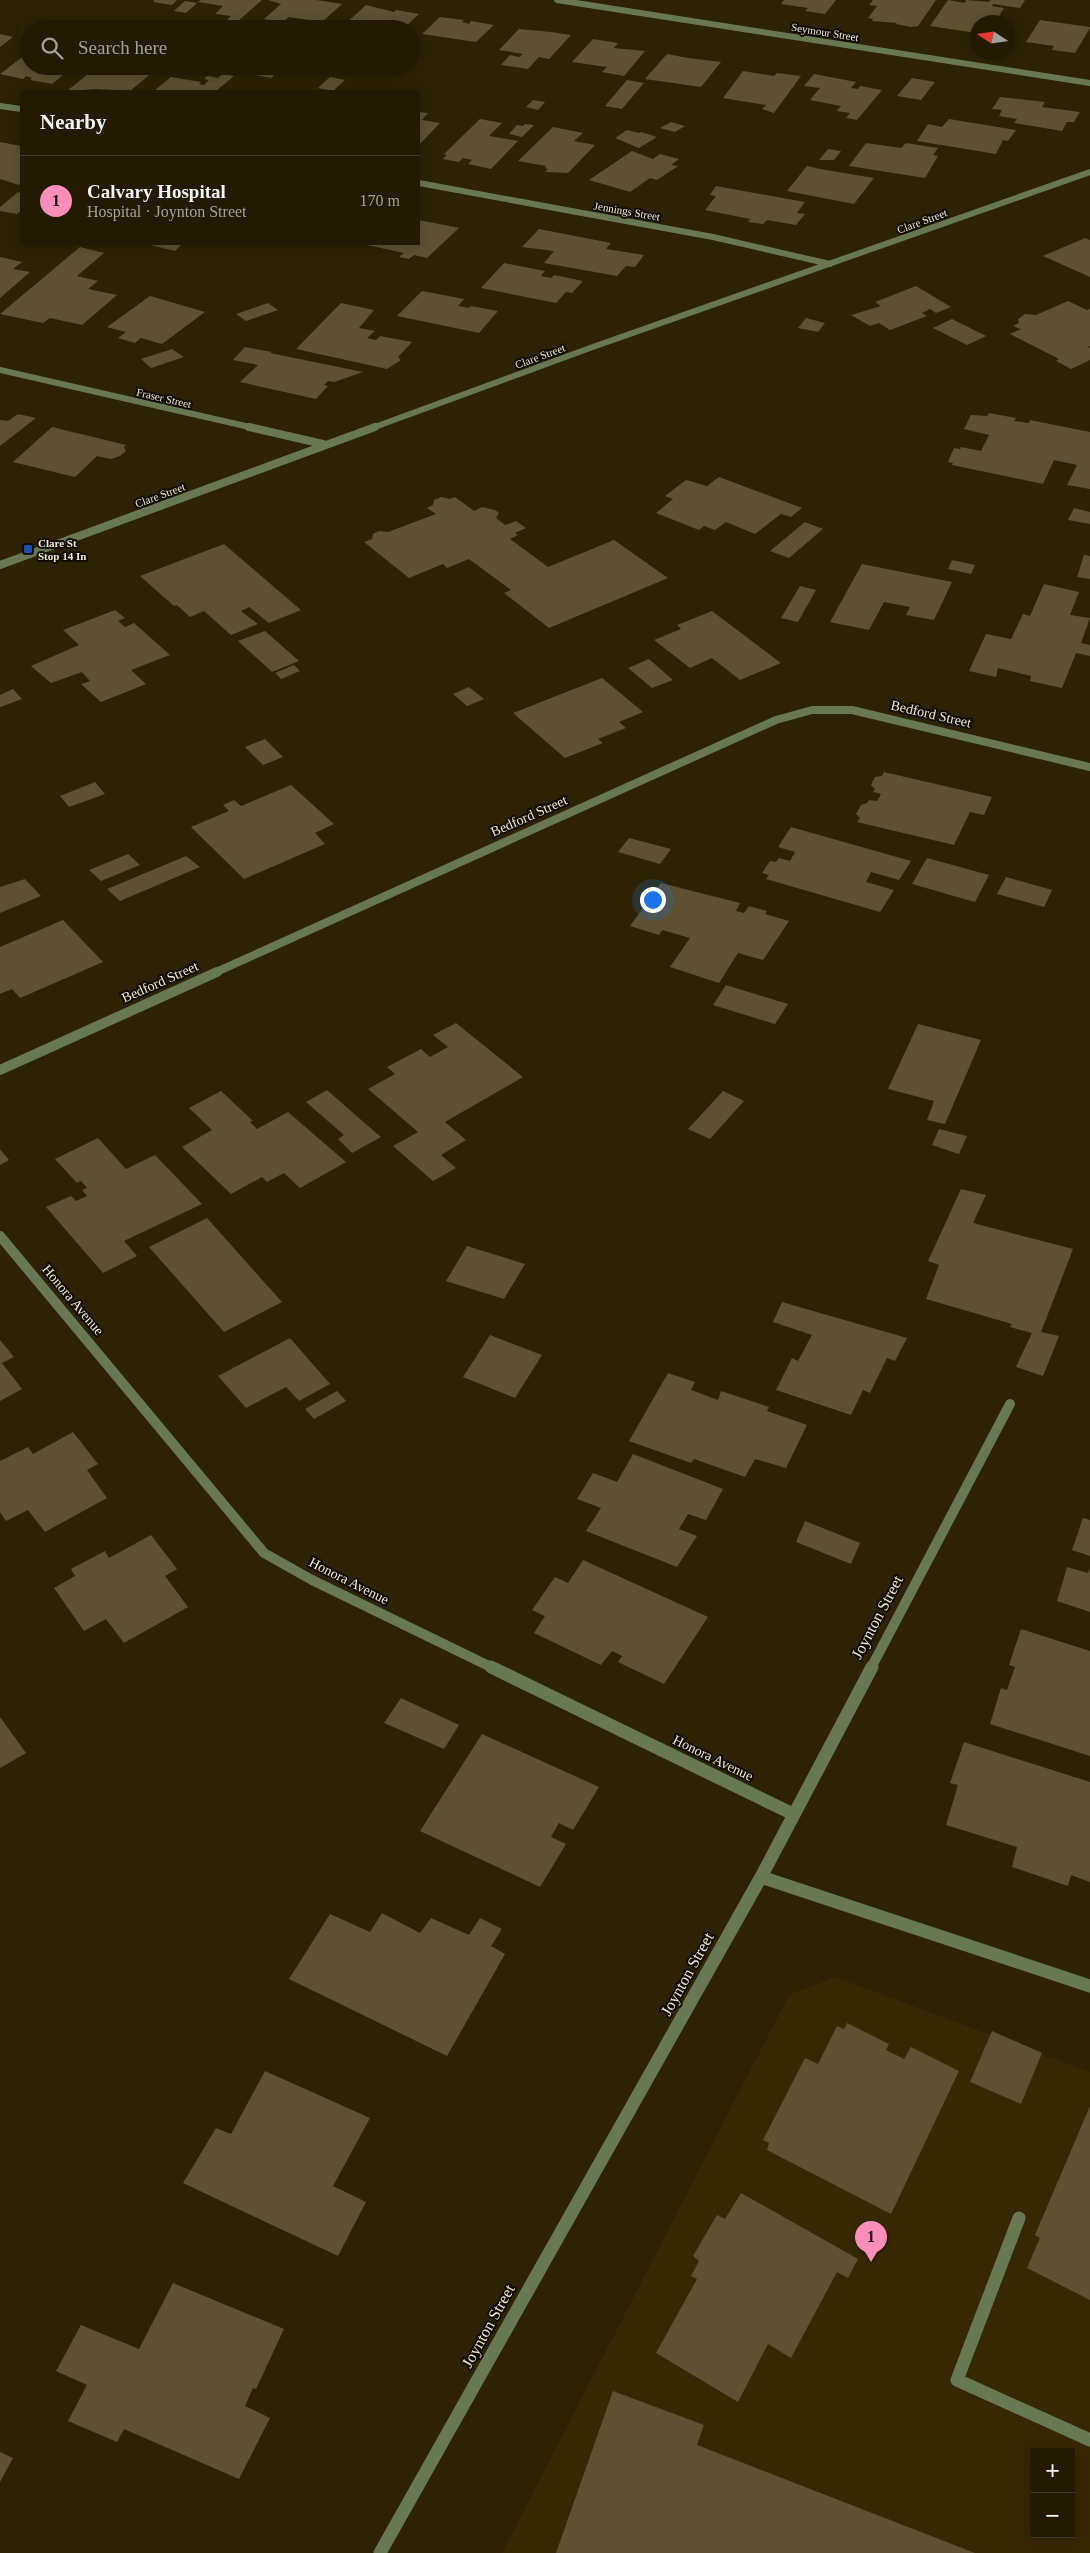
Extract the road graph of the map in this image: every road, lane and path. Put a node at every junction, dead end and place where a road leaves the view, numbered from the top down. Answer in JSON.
{"nodes":[{"id":1,"x":557,"y":0,"type":"edge"},
{"id":2,"x":1090,"y":83,"type":"edge"},
{"id":3,"x":0,"y":106,"type":"edge"},
{"id":4,"x":20,"y":109,"type":"edge"},
{"id":5,"x":1090,"y":172,"type":"edge"},
{"id":6,"x":420,"y":183,"type":"edge"},
{"id":7,"x":830,"y":264,"type":"junction"},
{"id":8,"x":0,"y":370,"type":"edge"},
{"id":9,"x":324,"y":445,"type":"junction"},
{"id":10,"x":0,"y":565,"type":"edge"},
{"id":11,"x":1090,"y":766,"type":"edge"},
{"id":12,"x":0,"y":1070,"type":"edge"},
{"id":13,"x":0,"y":1236,"type":"edge"},
{"id":14,"x":1010,"y":1404,"type":"dead end"},
{"id":15,"x":793,"y":1814,"type":"junction"},
{"id":16,"x":761,"y":1877,"type":"junction"},
{"id":17,"x":1090,"y":1986,"type":"edge"},
{"id":18,"x":1019,"y":2218,"type":"dead end"},
{"id":19,"x":1090,"y":2440,"type":"edge"},
{"id":20,"x":380,"y":2553,"type":"edge"}],
"edges":[{"from":1,"to":2,"type":"street","name":"Seymour Street"},
{"from":3,"to":4,"type":"street"},
{"from":5,"to":7,"type":"street","name":"Clare Street"},
{"from":6,"to":7,"type":"street","name":"Jennings Street"},
{"from":7,"to":9,"type":"street","name":"Clare Street"},
{"from":8,"to":9,"type":"street","name":"Fraser Street"},
{"from":9,"to":10,"type":"street","name":"Clare Street"},
{"from":11,"to":12,"type":"street","name":"Bedford Street"},
{"from":13,"to":15,"type":"street","name":"Honora Avenue"},
{"from":14,"to":15,"type":"street","name":"Joynton Street"},
{"from":15,"to":16,"type":"street","name":"Joynton Street"},
{"from":16,"to":17,"type":"street"},
{"from":16,"to":20,"type":"street","name":"Joynton Street"},
{"from":18,"to":19,"type":"street"}]}
